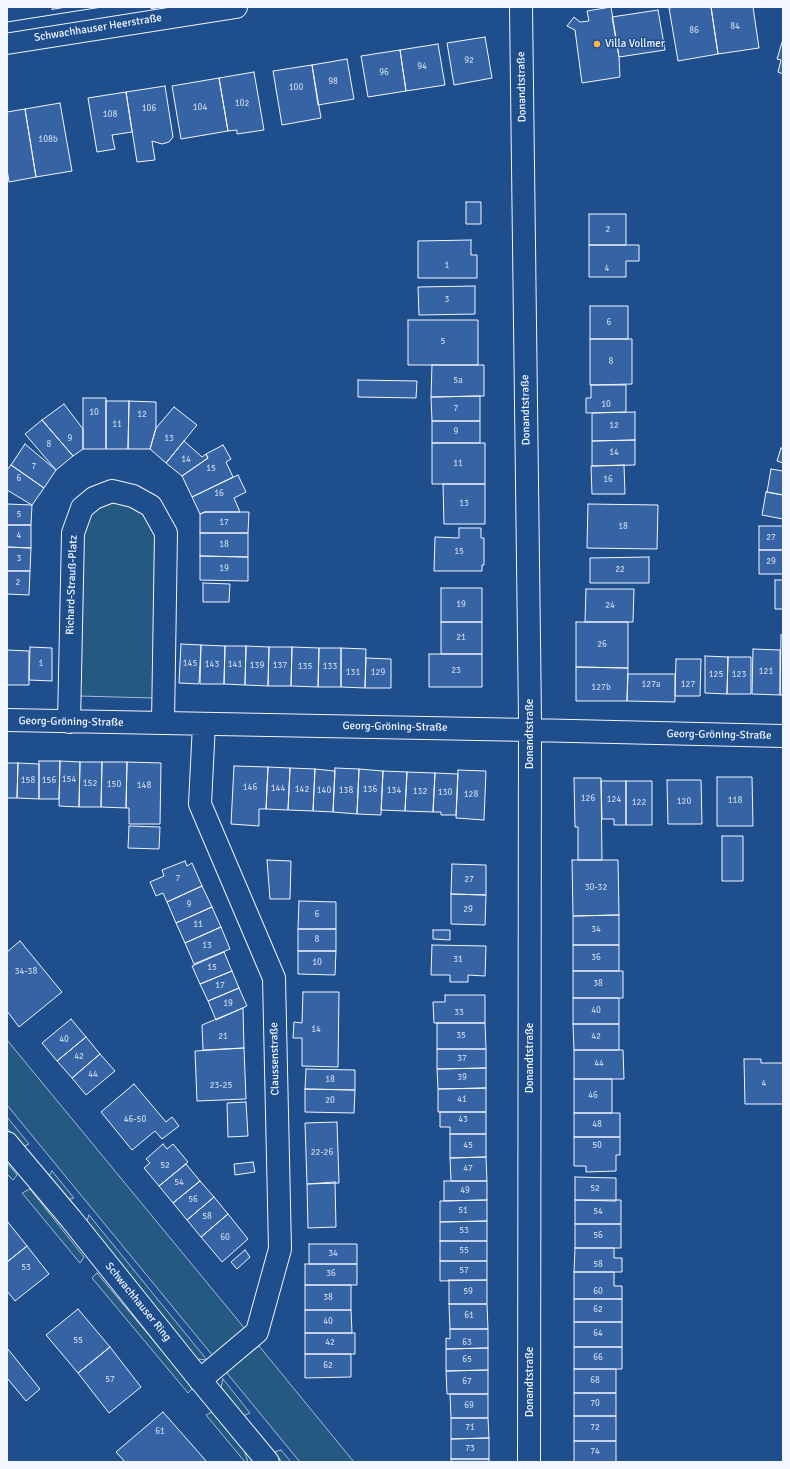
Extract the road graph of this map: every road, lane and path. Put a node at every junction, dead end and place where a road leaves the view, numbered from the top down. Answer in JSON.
{"nodes":[{"id":1,"x":42,"y":7,"type":"edge"},
{"id":2,"x":140,"y":7,"type":"edge"},
{"id":3,"x":236,"y":7,"type":"edge"},
{"id":4,"x":522,"y":7,"type":"edge"},
{"id":5,"x":7,"y":12,"type":"edge"},
{"id":6,"x":7,"y":28,"type":"edge"},
{"id":7,"x":7,"y":43,"type":"edge"},
{"id":8,"x":7,"y":720,"type":"edge"},
{"id":9,"x":68,"y":722,"type":"junction"},
{"id":10,"x":163,"y":723,"type":"junction"},
{"id":11,"x":204,"y":724,"type":"junction"},
{"id":12,"x":530,"y":730,"type":"junction"},
{"id":13,"x":783,"y":736,"type":"edge"},
{"id":14,"x":7,"y":1143,"type":"edge"},
{"id":15,"x":200,"y":1380,"type":"junction"},
{"id":16,"x":268,"y":1462,"type":"edge"},
{"id":17,"x":529,"y":1462,"type":"edge"}],
"edges":[{"from":1,"to":5,"type":"street"},
{"from":2,"to":6,"type":"street"},
{"from":3,"to":7,"type":"street","name":"Schwachhauser Heerstraße"},
{"from":4,"to":12,"type":"street","name":"Donandtstraße"},
{"from":8,"to":9,"type":"street","name":"Georg-Gröning-Straße"},
{"from":9,"to":10,"type":"street","name":"Georg-Gröning-Straße"},
{"from":9,"to":10,"type":"street","name":"Richard-Strauß-Platz"},
{"from":10,"to":11,"type":"street","name":"Georg-Gröning-Straße"},
{"from":11,"to":12,"type":"street","name":"Georg-Gröning-Straße"},
{"from":11,"to":15,"type":"street","name":"Claussenstraße"},
{"from":12,"to":13,"type":"street","name":"Georg-Gröning-Straße"},
{"from":12,"to":17,"type":"street","name":"Donandtstraße"},
{"from":14,"to":15,"type":"street","name":"Schwachhauser Ring"},
{"from":15,"to":16,"type":"street","name":"Schwachhauser Ring"}]}
